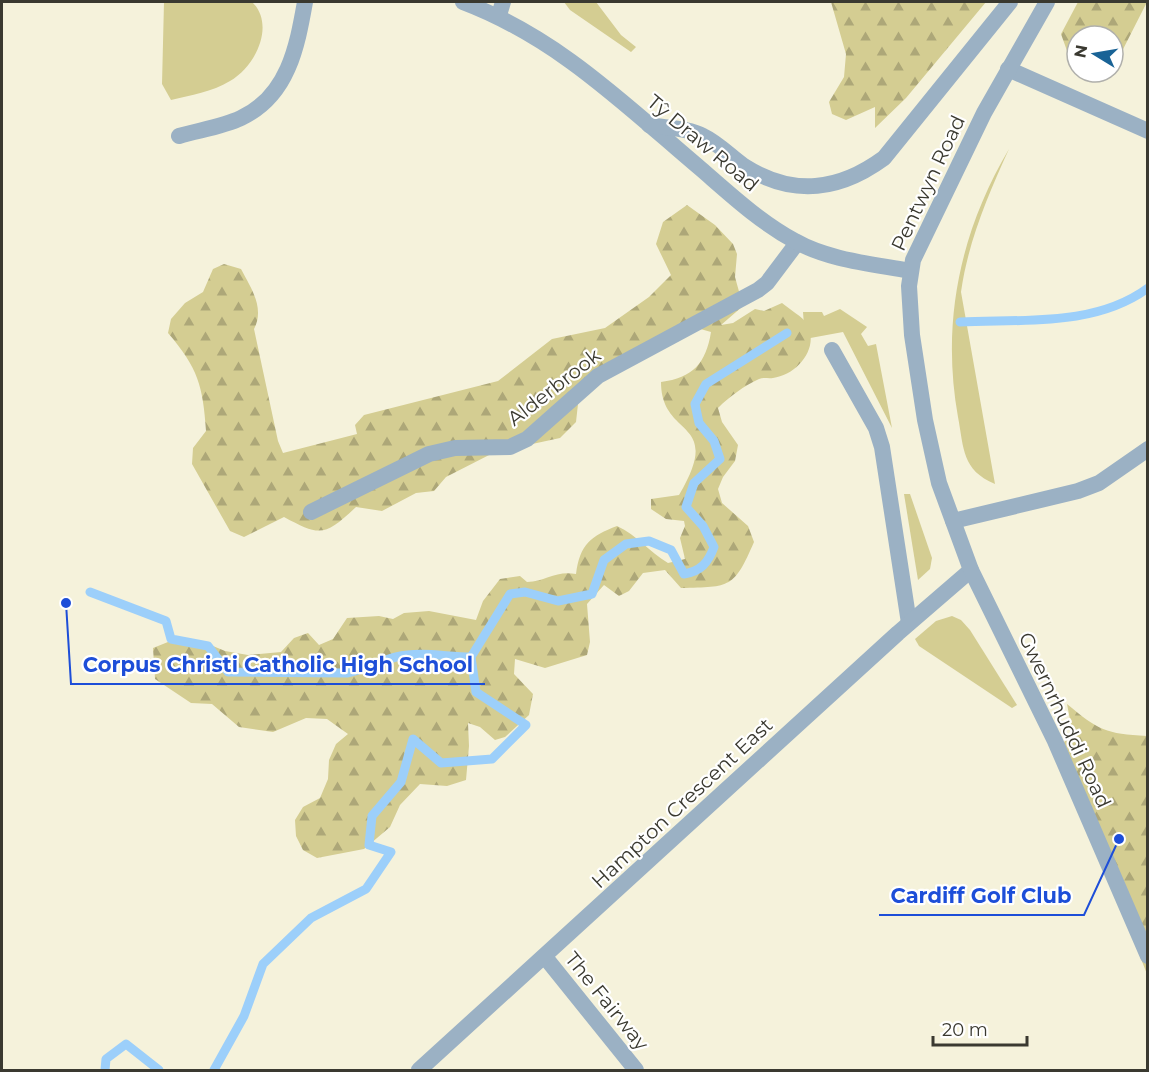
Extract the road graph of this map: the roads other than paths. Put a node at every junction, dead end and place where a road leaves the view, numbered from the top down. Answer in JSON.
{"nodes":[{"id":1,"x":305,"y":2,"type":"edge"},
{"id":2,"x":463,"y":2,"type":"edge"},
{"id":3,"x":1010,"y":2,"type":"edge"},
{"id":4,"x":1047,"y":2,"type":"edge"},
{"id":5,"x":501,"y":8,"type":"edge"},
{"id":6,"x":1008,"y":69,"type":"junction"},
{"id":7,"x":648,"y":125,"type":"junction"},
{"id":8,"x":1148,"y":131,"type":"edge"},
{"id":9,"x":179,"y":136,"type":"dead end"},
{"id":10,"x":797,"y":243,"type":"junction"},
{"id":11,"x":910,"y":271,"type":"junction"},
{"id":12,"x":832,"y":350,"type":"dead end"},
{"id":13,"x":1148,"y":449,"type":"edge"},
{"id":14,"x":311,"y":512,"type":"dead end"},
{"id":15,"x":953,"y":521,"type":"junction"},
{"id":16,"x":971,"y":570,"type":"junction"},
{"id":17,"x":909,"y":623,"type":"junction"},
{"id":18,"x":1148,"y":956,"type":"edge"},
{"id":19,"x":545,"y":957,"type":"junction"},
{"id":20,"x":420,"y":1069,"type":"edge"},
{"id":21,"x":636,"y":1071,"type":"edge"}],
"edges":[{"from":1,"to":9,"type":"street"},
{"from":2,"to":5,"type":"street","name":"Tŷ Draw Road"},
{"from":3,"to":7,"type":"street"},
{"from":4,"to":6,"type":"street","name":"Pentwyn Road"},
{"from":5,"to":7,"type":"street","name":"Tŷ Draw Road"},
{"from":6,"to":8,"type":"street"},
{"from":6,"to":11,"type":"street","name":"Pentwyn Road"},
{"from":7,"to":10,"type":"street","name":"Tŷ Draw Road"},
{"from":10,"to":11,"type":"street","name":"Tŷ Draw Road"},
{"from":10,"to":14,"type":"street","name":"Alderbrook"},
{"from":11,"to":15,"type":"street","name":"Pentwyn Road"},
{"from":12,"to":17,"type":"street"},
{"from":13,"to":15,"type":"street"},
{"from":15,"to":16,"type":"street","name":"Pentwyn Road"},
{"from":16,"to":17,"type":"street","name":"Hampton Crescent East"},
{"from":16,"to":18,"type":"street","name":"Gwernrhuddi Road"},
{"from":17,"to":19,"type":"street","name":"Hampton Crescent East"},
{"from":19,"to":20,"type":"street","name":"Hampton Crescent East"},
{"from":19,"to":21,"type":"street","name":"The Fairway"}]}
